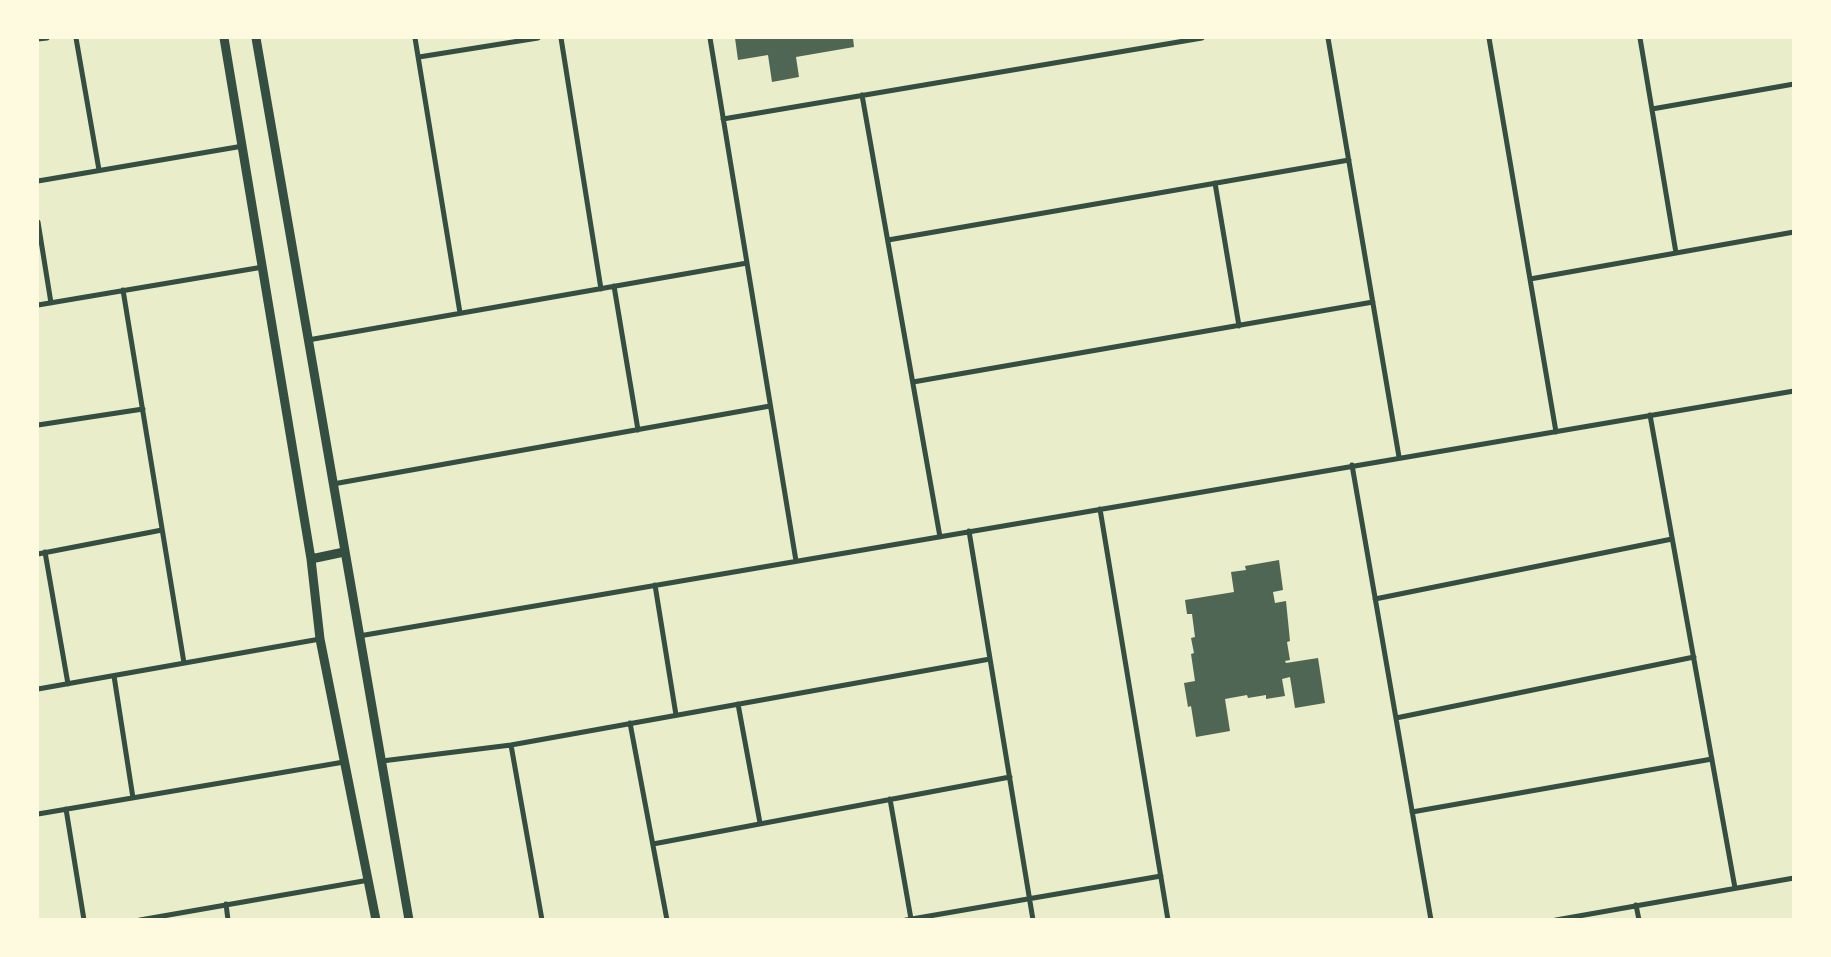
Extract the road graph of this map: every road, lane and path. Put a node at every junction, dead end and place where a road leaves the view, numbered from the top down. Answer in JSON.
{"nodes":[{"id":1,"x":47,"y":38,"type":"edge"},
{"id":2,"x":76,"y":38,"type":"edge"},
{"id":3,"x":224,"y":38,"type":"edge"},
{"id":4,"x":256,"y":38,"type":"edge"},
{"id":5,"x":416,"y":38,"type":"edge"},
{"id":6,"x":538,"y":38,"type":"edge"},
{"id":7,"x":561,"y":38,"type":"edge"},
{"id":8,"x":710,"y":38,"type":"edge"},
{"id":9,"x":1202,"y":38,"type":"edge"},
{"id":10,"x":1328,"y":38,"type":"edge"},
{"id":11,"x":1489,"y":38,"type":"edge"},
{"id":12,"x":1640,"y":38,"type":"edge"},
{"id":13,"x":38,"y":39,"type":"edge"},
{"id":14,"x":419,"y":57,"type":"junction"},
{"id":15,"x":1794,"y":84,"type":"edge"},
{"id":16,"x":862,"y":95,"type":"junction"},
{"id":17,"x":1652,"y":109,"type":"junction"},
{"id":18,"x":723,"y":119,"type":"junction"},
{"id":19,"x":243,"y":146,"type":"junction"},
{"id":20,"x":1349,"y":160,"type":"junction"},
{"id":21,"x":99,"y":170,"type":"junction"},
{"id":22,"x":38,"y":181,"type":"edge"},
{"id":23,"x":1215,"y":183,"type":"junction"},
{"id":24,"x":38,"y":222,"type":"edge"},
{"id":25,"x":1794,"y":232,"type":"edge"},
{"id":26,"x":888,"y":240,"type":"junction"},
{"id":27,"x":1676,"y":253,"type":"junction"},
{"id":28,"x":747,"y":263,"type":"junction"},
{"id":29,"x":263,"y":267,"type":"junction"},
{"id":30,"x":1530,"y":279,"type":"junction"},
{"id":31,"x":614,"y":286,"type":"junction"},
{"id":32,"x":602,"y":288,"type":"junction"},
{"id":33,"x":123,"y":290,"type":"junction"},
{"id":34,"x":1373,"y":302,"type":"junction"},
{"id":35,"x":51,"y":303,"type":"junction"},
{"id":36,"x":38,"y":305,"type":"edge"},
{"id":37,"x":460,"y":314,"type":"junction"},
{"id":38,"x":1239,"y":326,"type":"junction"},
{"id":39,"x":308,"y":340,"type":"junction"},
{"id":40,"x":913,"y":382,"type":"junction"},
{"id":41,"x":1793,"y":392,"type":"edge"},
{"id":42,"x":770,"y":406,"type":"junction"},
{"id":43,"x":143,"y":409,"type":"junction"},
{"id":44,"x":1650,"y":415,"type":"junction"},
{"id":45,"x":38,"y":425,"type":"edge"},
{"id":46,"x":638,"y":430,"type":"junction"},
{"id":47,"x":1556,"y":432,"type":"junction"},
{"id":48,"x":1399,"y":457,"type":"junction"},
{"id":49,"x":1352,"y":465,"type":"junction"},
{"id":50,"x":332,"y":484,"type":"junction"},
{"id":51,"x":1100,"y":509,"type":"junction"},
{"id":52,"x":162,"y":530,"type":"junction"},
{"id":53,"x":969,"y":531,"type":"junction"},
{"id":54,"x":940,"y":537,"type":"junction"},
{"id":55,"x":1672,"y":539,"type":"junction"},
{"id":56,"x":45,"y":552,"type":"junction"},
{"id":57,"x":344,"y":552,"type":"junction"},
{"id":58,"x":38,"y":554,"type":"edge"},
{"id":59,"x":311,"y":559,"type":"junction"},
{"id":60,"x":796,"y":561,"type":"junction"},
{"id":61,"x":655,"y":585,"type":"junction"},
{"id":62,"x":1375,"y":599,"type":"junction"},
{"id":63,"x":359,"y":636,"type":"junction"},
{"id":64,"x":320,"y":639,"type":"junction"},
{"id":65,"x":1694,"y":658,"type":"junction"},
{"id":66,"x":990,"y":659,"type":"junction"},
{"id":67,"x":184,"y":663,"type":"junction"},
{"id":68,"x":114,"y":676,"type":"junction"},
{"id":69,"x":68,"y":684,"type":"junction"},
{"id":70,"x":38,"y":689,"type":"edge"},
{"id":71,"x":738,"y":704,"type":"junction"},
{"id":72,"x":676,"y":715,"type":"junction"},
{"id":73,"x":1396,"y":718,"type":"junction"},
{"id":74,"x":630,"y":724,"type":"junction"},
{"id":75,"x":511,"y":745,"type":"junction"},
{"id":76,"x":1712,"y":759,"type":"junction"},
{"id":77,"x":382,"y":761,"type":"junction"},
{"id":78,"x":344,"y":762,"type":"junction"},
{"id":79,"x":1010,"y":777,"type":"junction"},
{"id":80,"x":132,"y":798,"type":"junction"},
{"id":81,"x":890,"y":799,"type":"junction"},
{"id":82,"x":66,"y":809,"type":"junction"},
{"id":83,"x":1412,"y":812,"type":"junction"},
{"id":84,"x":38,"y":814,"type":"edge"},
{"id":85,"x":760,"y":824,"type":"junction"},
{"id":86,"x":653,"y":844,"type":"junction"},
{"id":87,"x":1161,"y":876,"type":"junction"},
{"id":88,"x":1794,"y":878,"type":"edge"},
{"id":89,"x":370,"y":880,"type":"junction"},
{"id":90,"x":1736,"y":888,"type":"junction"},
{"id":91,"x":1030,"y":898,"type":"junction"},
{"id":92,"x":226,"y":904,"type":"junction"},
{"id":93,"x":1636,"y":905,"type":"junction"},
{"id":94,"x":909,"y":919,"type":"edge"},
{"id":95,"x":84,"y":920,"type":"edge"},
{"id":96,"x":140,"y":920,"type":"edge"},
{"id":97,"x":228,"y":920,"type":"edge"},
{"id":98,"x":376,"y":920,"type":"edge"},
{"id":99,"x":409,"y":920,"type":"edge"},
{"id":100,"x":542,"y":920,"type":"edge"},
{"id":101,"x":667,"y":920,"type":"edge"},
{"id":102,"x":1034,"y":920,"type":"edge"},
{"id":103,"x":1168,"y":920,"type":"edge"},
{"id":104,"x":1431,"y":920,"type":"edge"},
{"id":105,"x":1556,"y":920,"type":"edge"},
{"id":106,"x":1639,"y":920,"type":"edge"}],
"edges":[{"from":1,"to":13,"type":"street"},
{"from":2,"to":21,"type":"street"},
{"from":3,"to":19,"type":"main road"},
{"from":4,"to":39,"type":"main road"},
{"from":5,"to":14,"type":"street"},
{"from":6,"to":14,"type":"street"},
{"from":7,"to":32,"type":"street"},
{"from":8,"to":18,"type":"street"},
{"from":9,"to":16,"type":"street"},
{"from":10,"to":20,"type":"street"},
{"from":11,"to":30,"type":"street"},
{"from":12,"to":17,"type":"street"},
{"from":14,"to":37,"type":"street"},
{"from":15,"to":17,"type":"street"},
{"from":16,"to":18,"type":"street"},
{"from":16,"to":26,"type":"street"},
{"from":17,"to":27,"type":"street"},
{"from":18,"to":28,"type":"street"},
{"from":19,"to":21,"type":"street"},
{"from":19,"to":29,"type":"main road"},
{"from":20,"to":23,"type":"street"},
{"from":20,"to":34,"type":"street"},
{"from":21,"to":22,"type":"street"},
{"from":23,"to":26,"type":"street"},
{"from":23,"to":38,"type":"street"},
{"from":24,"to":35,"type":"street"},
{"from":25,"to":27,"type":"street"},
{"from":26,"to":40,"type":"street"},
{"from":27,"to":30,"type":"street"},
{"from":28,"to":31,"type":"street"},
{"from":28,"to":42,"type":"street"},
{"from":29,"to":33,"type":"street"},
{"from":29,"to":59,"type":"main road"},
{"from":30,"to":47,"type":"street"},
{"from":31,"to":32,"type":"street"},
{"from":31,"to":46,"type":"street"},
{"from":32,"to":37,"type":"street"},
{"from":33,"to":35,"type":"street"},
{"from":33,"to":43,"type":"street"},
{"from":34,"to":38,"type":"street"},
{"from":34,"to":48,"type":"street"},
{"from":35,"to":36,"type":"street"},
{"from":37,"to":39,"type":"street"},
{"from":38,"to":40,"type":"street"},
{"from":39,"to":50,"type":"main road"},
{"from":40,"to":54,"type":"street"},
{"from":41,"to":44,"type":"street"},
{"from":42,"to":46,"type":"street"},
{"from":42,"to":60,"type":"street"},
{"from":43,"to":45,"type":"street"},
{"from":43,"to":52,"type":"street"},
{"from":44,"to":47,"type":"street"},
{"from":44,"to":55,"type":"street"},
{"from":46,"to":50,"type":"street"},
{"from":47,"to":48,"type":"street"},
{"from":48,"to":49,"type":"street"},
{"from":49,"to":51,"type":"street"},
{"from":49,"to":62,"type":"street"},
{"from":50,"to":57,"type":"main road"},
{"from":51,"to":53,"type":"street"},
{"from":51,"to":87,"type":"street"},
{"from":52,"to":56,"type":"street"},
{"from":52,"to":67,"type":"street"},
{"from":53,"to":54,"type":"street"},
{"from":53,"to":66,"type":"street"},
{"from":54,"to":60,"type":"street"},
{"from":55,"to":62,"type":"street"},
{"from":55,"to":65,"type":"street"},
{"from":56,"to":58,"type":"street"},
{"from":56,"to":69,"type":"street"},
{"from":57,"to":59,"type":"main road"},
{"from":57,"to":63,"type":"main road"},
{"from":59,"to":64,"type":"main road"},
{"from":60,"to":61,"type":"street"},
{"from":61,"to":63,"type":"street"},
{"from":61,"to":72,"type":"street"},
{"from":62,"to":73,"type":"street"},
{"from":63,"to":77,"type":"main road"},
{"from":64,"to":67,"type":"street"},
{"from":64,"to":78,"type":"main road"},
{"from":65,"to":73,"type":"street"},
{"from":65,"to":76,"type":"street"},
{"from":66,"to":71,"type":"street"},
{"from":66,"to":79,"type":"street"},
{"from":67,"to":68,"type":"street"},
{"from":68,"to":69,"type":"street"},
{"from":68,"to":80,"type":"street"},
{"from":69,"to":70,"type":"street"},
{"from":71,"to":72,"type":"street"},
{"from":71,"to":85,"type":"street"},
{"from":72,"to":74,"type":"street"},
{"from":73,"to":83,"type":"street"},
{"from":74,"to":75,"type":"street"},
{"from":74,"to":86,"type":"street"},
{"from":75,"to":77,"type":"street"},
{"from":75,"to":100,"type":"street"},
{"from":76,"to":83,"type":"street"},
{"from":76,"to":90,"type":"street"},
{"from":77,"to":99,"type":"main road"},
{"from":78,"to":80,"type":"street"},
{"from":78,"to":89,"type":"main road"},
{"from":79,"to":81,"type":"street"},
{"from":79,"to":91,"type":"street"},
{"from":80,"to":82,"type":"street"},
{"from":81,"to":85,"type":"street"},
{"from":81,"to":94,"type":"street"},
{"from":82,"to":84,"type":"street"},
{"from":82,"to":95,"type":"street"},
{"from":83,"to":104,"type":"street"},
{"from":85,"to":86,"type":"street"},
{"from":86,"to":101,"type":"street"},
{"from":87,"to":91,"type":"street"},
{"from":87,"to":103,"type":"street"},
{"from":88,"to":90,"type":"street"},
{"from":89,"to":92,"type":"street"},
{"from":89,"to":98,"type":"main road"},
{"from":90,"to":93,"type":"street"},
{"from":91,"to":94,"type":"street"},
{"from":91,"to":102,"type":"street"},
{"from":92,"to":96,"type":"street"},
{"from":92,"to":97,"type":"street"},
{"from":93,"to":105,"type":"street"},
{"from":93,"to":106,"type":"street"}]}
